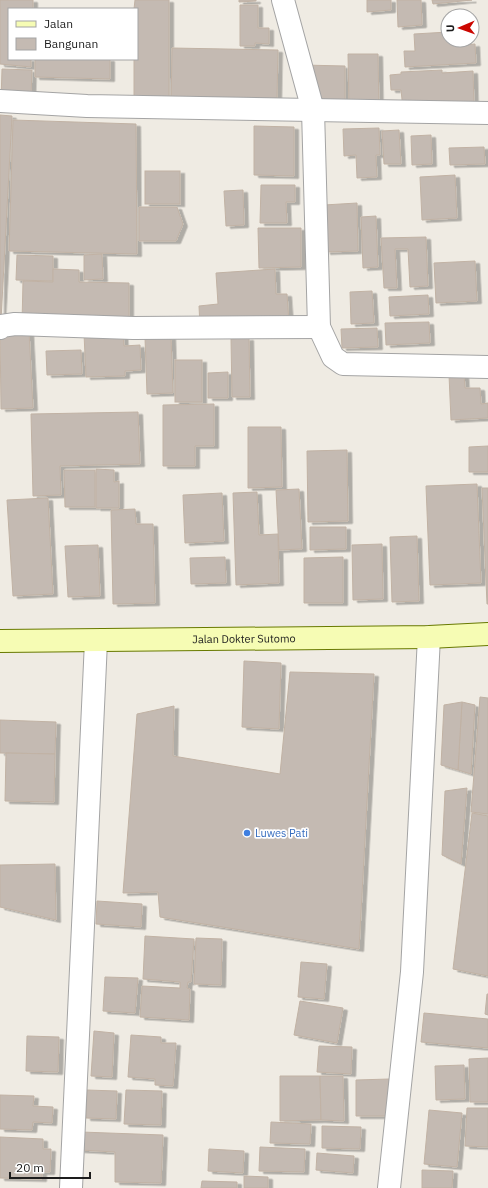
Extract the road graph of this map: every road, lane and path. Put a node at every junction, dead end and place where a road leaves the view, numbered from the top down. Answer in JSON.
{"nodes":[{"id":1,"x":284,"y":0,"type":"edge"},
{"id":2,"x":0,"y":101,"type":"edge"},
{"id":3,"x":313,"y":110,"type":"junction"},
{"id":4,"x":488,"y":113,"type":"edge"},
{"id":5,"x":319,"y":327,"type":"junction"},
{"id":6,"x":0,"y":328,"type":"edge"},
{"id":7,"x":488,"y":367,"type":"edge"},
{"id":8,"x":488,"y":634,"type":"edge"},
{"id":9,"x":429,"y":637,"type":"junction"},
{"id":10,"x":0,"y":641,"type":"edge"},
{"id":11,"x":96,"y":641,"type":"junction"},
{"id":12,"x":71,"y":1188,"type":"edge"},
{"id":13,"x":389,"y":1188,"type":"edge"}],
"edges":[{"from":1,"to":3,"type":"street"},
{"from":2,"to":3,"type":"street"},
{"from":3,"to":4,"type":"street"},
{"from":3,"to":5,"type":"street"},
{"from":5,"to":6,"type":"street"},
{"from":5,"to":7,"type":"street"},
{"from":8,"to":9,"type":"main road","name":"Jalan Dokter Sutomo"},
{"from":9,"to":11,"type":"main road","name":"Jalan Dokter Sutomo"},
{"from":9,"to":13,"type":"street"},
{"from":10,"to":11,"type":"main road","name":"Jalan Dokter Sutomo"},
{"from":11,"to":12,"type":"street"}]}
